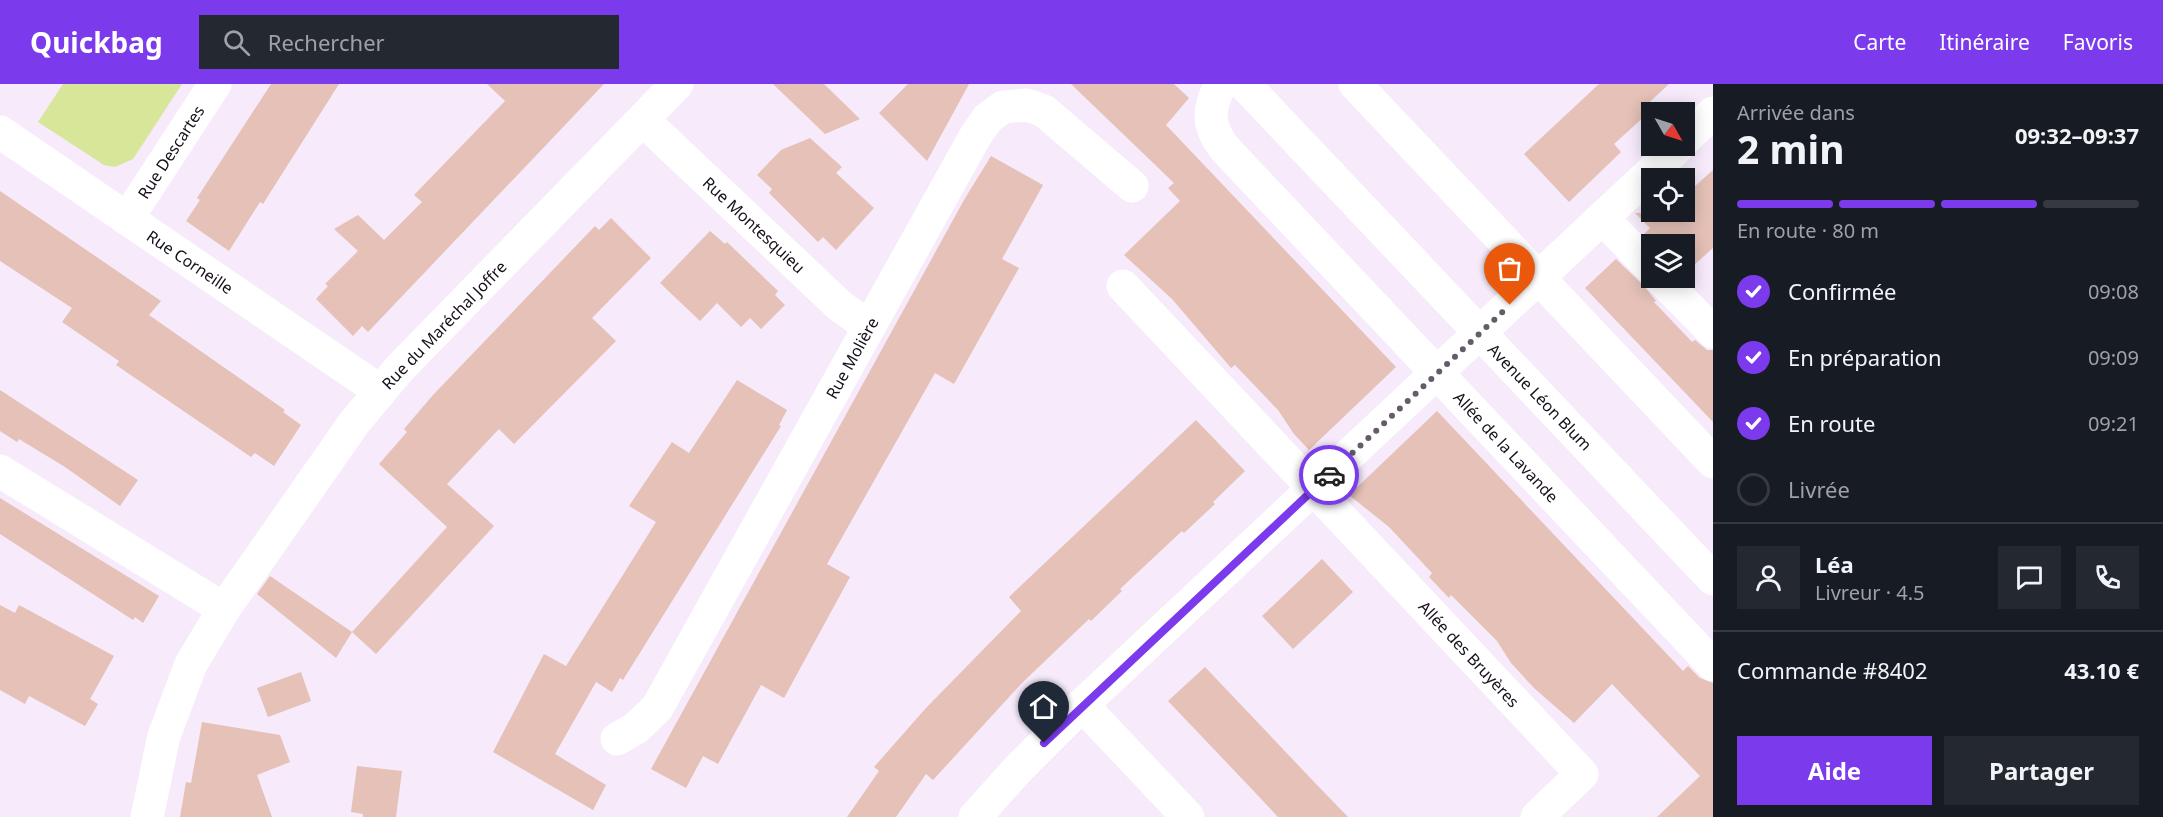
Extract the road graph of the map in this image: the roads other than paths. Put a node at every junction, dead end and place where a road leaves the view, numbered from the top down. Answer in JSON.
{"nodes":[{"id":1,"x":215,"y":84,"type":"edge"},
{"id":2,"x":677,"y":84,"type":"edge"},
{"id":3,"x":1221,"y":84,"type":"edge"},
{"id":4,"x":1244,"y":84,"type":"edge"},
{"id":5,"x":1275,"y":84,"type":"edge"},
{"id":6,"x":1356,"y":84,"type":"edge"},
{"id":7,"x":1713,"y":113,"type":"edge"},
{"id":8,"x":643,"y":120,"type":"junction"},
{"id":9,"x":1695,"y":130,"type":"edge"},
{"id":10,"x":0,"y":132,"type":"edge"},
{"id":11,"x":1667,"y":156,"type":"edge"},
{"id":12,"x":1132,"y":186,"type":"dead end"},
{"id":13,"x":1602,"y":218,"type":"junction"},
{"id":14,"x":127,"y":219,"type":"junction"},
{"id":15,"x":1641,"y":258,"type":"edge"},
{"id":16,"x":1539,"y":278,"type":"junction"},
{"id":17,"x":1123,"y":286,"type":"dead end"},
{"id":18,"x":1670,"y":288,"type":"edge"},
{"id":19,"x":1488,"y":326,"type":"junction"},
{"id":20,"x":869,"y":327,"type":"junction"},
{"id":21,"x":1713,"y":332,"type":"edge"},
{"id":22,"x":1437,"y":374,"type":"junction"},
{"id":23,"x":380,"y":391,"type":"junction"},
{"id":24,"x":1713,"y":462,"type":"edge"},
{"id":25,"x":0,"y":471,"type":"edge"},
{"id":26,"x":1314,"y":489,"type":"junction"},
{"id":27,"x":1713,"y":547,"type":"edge"},
{"id":28,"x":1713,"y":579,"type":"edge"},
{"id":29,"x":231,"y":599,"type":"junction"},
{"id":30,"x":1713,"y":665,"type":"edge"},
{"id":31,"x":1082,"y":705,"type":"junction"},
{"id":32,"x":617,"y":739,"type":"dead end"},
{"id":33,"x":147,"y":817,"type":"edge"},
{"id":34,"x":975,"y":817,"type":"edge"},
{"id":35,"x":1188,"y":817,"type":"edge"},
{"id":36,"x":1537,"y":817,"type":"edge"}],
"edges":[{"from":1,"to":14,"type":"street","name":"Rue Descartes"},
{"from":2,"to":8,"type":"street","name":"Rue du Maréchal Joffre"},
{"from":3,"to":22,"type":"street","name":"Allée de la Lavande"},
{"from":4,"to":19,"type":"street","name":"Avenue Léon Blum"},
{"from":5,"to":19,"type":"street","name":"Avenue Léon Blum"},
{"from":6,"to":16,"type":"street"},
{"from":7,"to":9,"type":"street"},
{"from":8,"to":20,"type":"street","name":"Rue Montesquieu"},
{"from":8,"to":23,"type":"street","name":"Rue du Maréchal Joffre"},
{"from":10,"to":14,"type":"street","name":"Rue Corneille"},
{"from":11,"to":13,"type":"street"},
{"from":12,"to":20,"type":"street","name":"Rue Molière"},
{"from":13,"to":15,"type":"street"},
{"from":13,"to":16,"type":"street"},
{"from":14,"to":23,"type":"street","name":"Rue Corneille"},
{"from":16,"to":19,"type":"street"},
{"from":16,"to":24,"type":"street"},
{"from":17,"to":26,"type":"street"},
{"from":18,"to":21,"type":"street"},
{"from":19,"to":22,"type":"street"},
{"from":19,"to":27,"type":"street","name":"Avenue Léon Blum"},
{"from":19,"to":28,"type":"street","name":"Avenue Léon Blum"},
{"from":20,"to":32,"type":"street","name":"Rue Molière"},
{"from":22,"to":26,"type":"street"},
{"from":22,"to":30,"type":"street","name":"Allée de la Lavande"},
{"from":23,"to":29,"type":"street","name":"Rue du Maréchal Joffre"},
{"from":25,"to":29,"type":"street"},
{"from":26,"to":31,"type":"street"},
{"from":26,"to":36,"type":"street","name":"Allée des Bruyères"},
{"from":29,"to":33,"type":"street","name":"Rue du Maréchal Joffre"},
{"from":31,"to":34,"type":"street"},
{"from":31,"to":35,"type":"street"}]}
